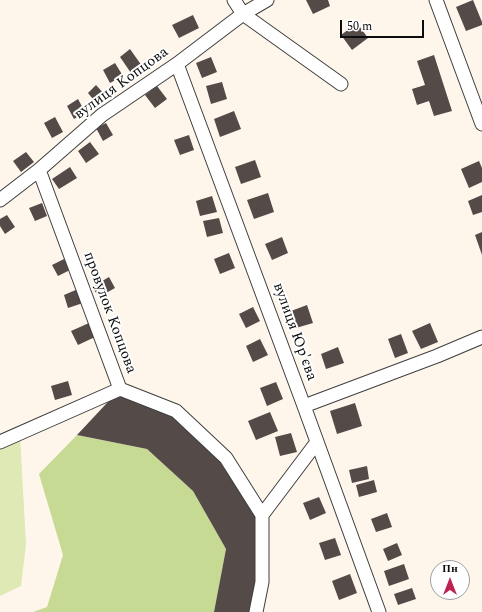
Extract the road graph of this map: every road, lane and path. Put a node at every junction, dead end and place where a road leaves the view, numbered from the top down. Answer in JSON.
{"nodes":[{"id":1,"x":234,"y":0,"type":"edge"},
{"id":2,"x":267,"y":0,"type":"edge"},
{"id":3,"x":436,"y":0,"type":"edge"},
{"id":4,"x":243,"y":14,"type":"junction"},
{"id":5,"x":177,"y":64,"type":"junction"},
{"id":6,"x":341,"y":84,"type":"dead end"},
{"id":7,"x":482,"y":124,"type":"edge"},
{"id":8,"x":39,"y":170,"type":"junction"},
{"id":9,"x":0,"y":200,"type":"edge"},
{"id":10,"x":482,"y":337,"type":"edge"},
{"id":11,"x":120,"y":389,"type":"junction"},
{"id":12,"x":304,"y":406,"type":"junction"},
{"id":13,"x":0,"y":442,"type":"edge"},
{"id":14,"x":317,"y":442,"type":"junction"},
{"id":15,"x":262,"y":515,"type":"junction"},
{"id":16,"x":256,"y":612,"type":"edge"},
{"id":17,"x":379,"y":612,"type":"edge"}],
"edges":[{"from":1,"to":4,"type":"street"},
{"from":2,"to":4,"type":"street","name":"вулиця Копцова"},
{"from":3,"to":7,"type":"street"},
{"from":4,"to":5,"type":"street","name":"вулиця Копцова"},
{"from":4,"to":6,"type":"street"},
{"from":5,"to":8,"type":"street","name":"вулиця Копцова"},
{"from":5,"to":12,"type":"street","name":"вулиця Юр'єва"},
{"from":8,"to":9,"type":"street","name":"вулиця Копцова"},
{"from":8,"to":11,"type":"street","name":"провулок Копцова"},
{"from":10,"to":12,"type":"street"},
{"from":11,"to":13,"type":"street","name":"провулок Копцова"},
{"from":11,"to":15,"type":"street"},
{"from":12,"to":14,"type":"street","name":"вулиця Юр'єва"},
{"from":14,"to":15,"type":"street"},
{"from":14,"to":17,"type":"street","name":"вулиця Юр'єва"},
{"from":15,"to":16,"type":"street"}]}
